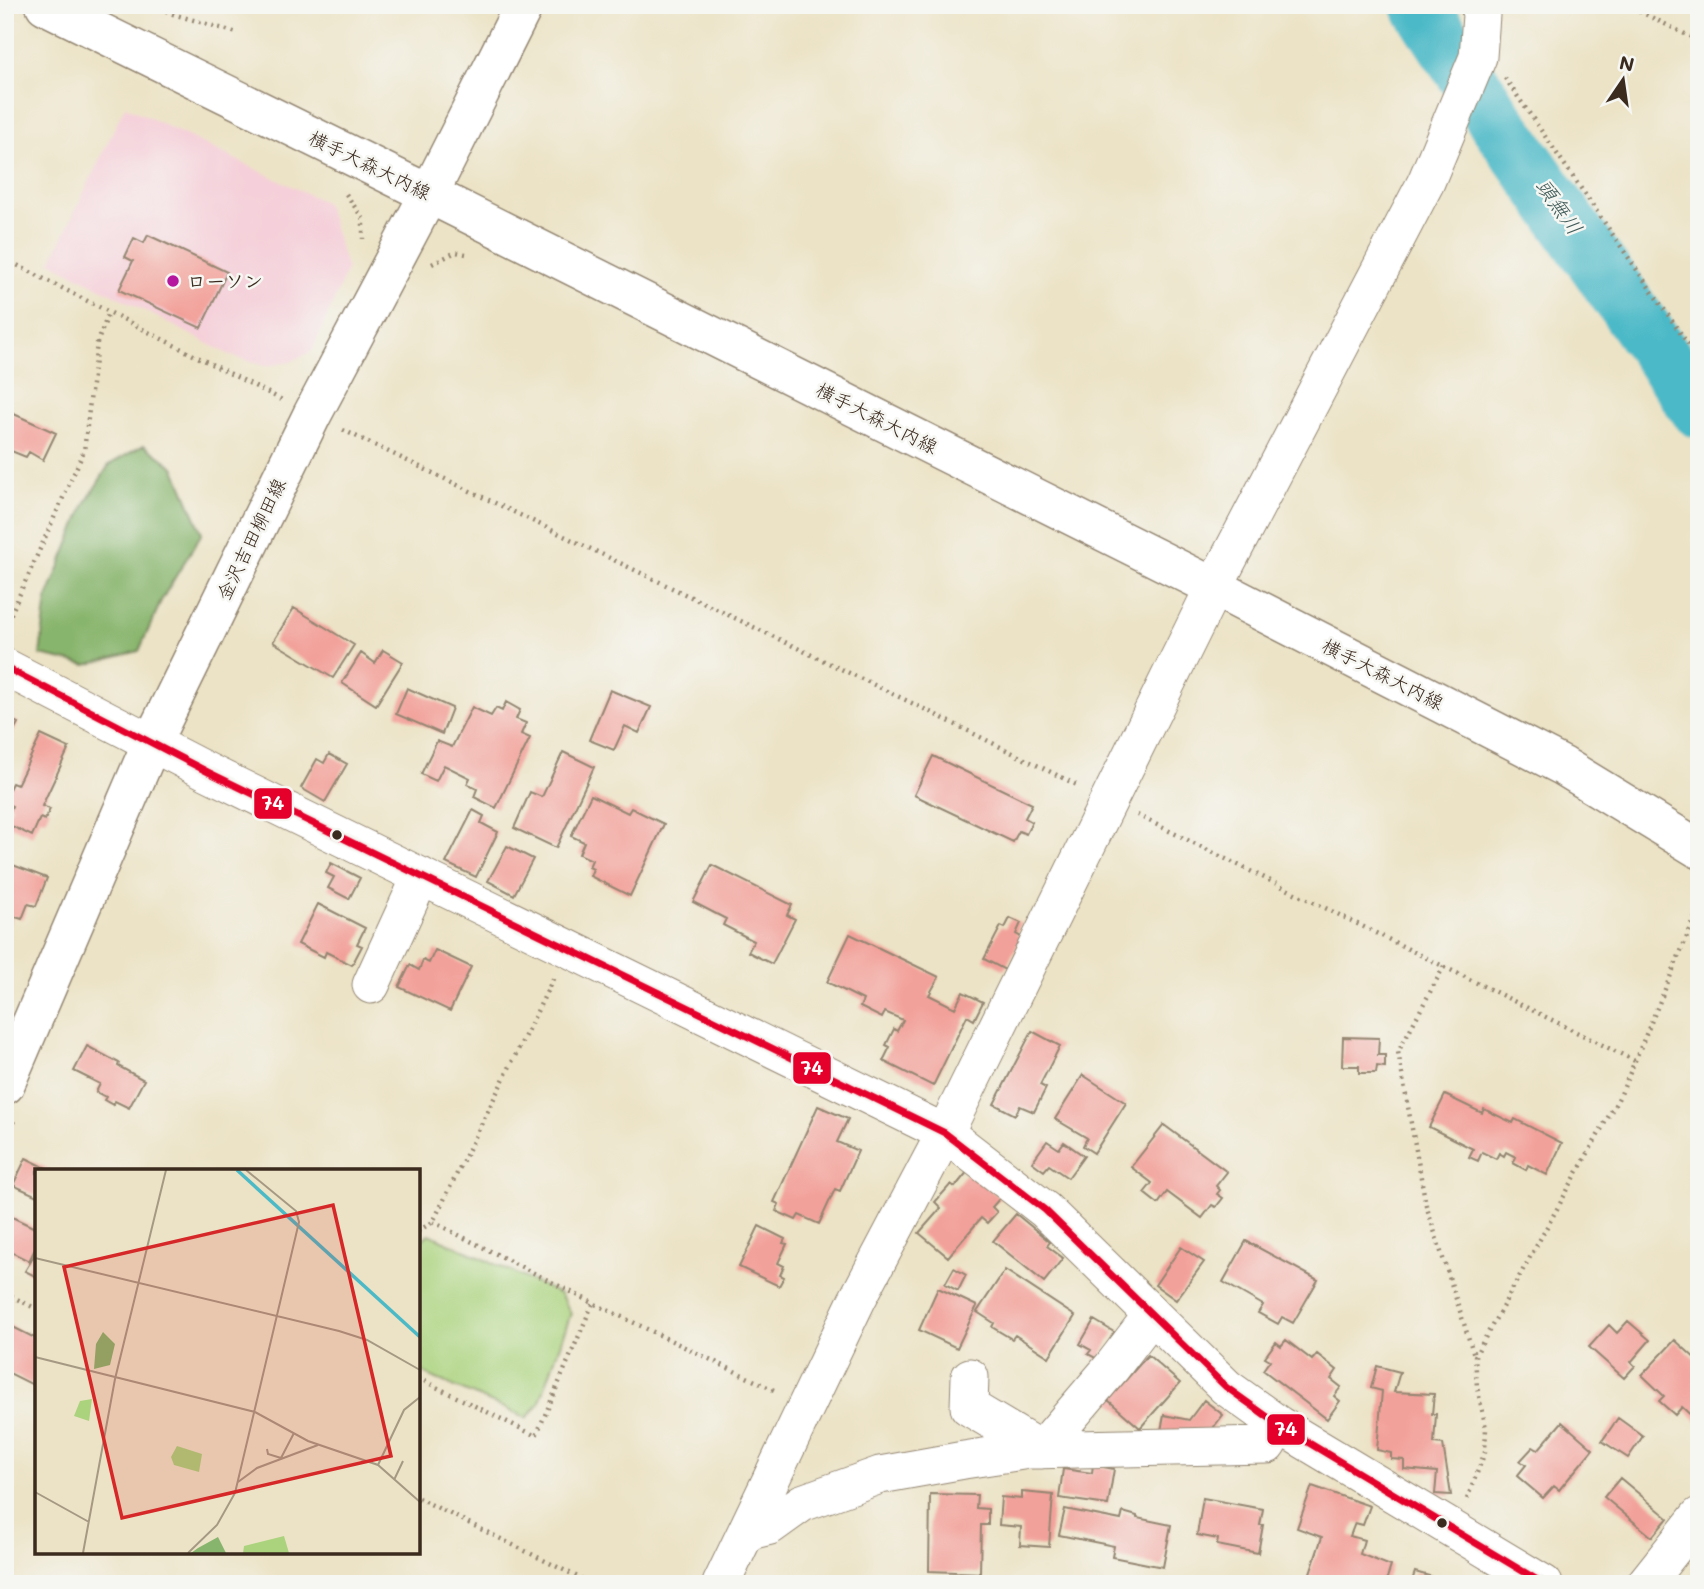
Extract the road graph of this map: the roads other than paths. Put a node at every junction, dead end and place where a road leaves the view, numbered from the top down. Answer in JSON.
{"nodes":[{"id":1,"x":45,"y":5,"type":"edge"},
{"id":2,"x":524,"y":5,"type":"edge"},
{"id":3,"x":1479,"y":5,"type":"edge"},
{"id":4,"x":429,"y":194,"type":"junction"},
{"id":5,"x":1214,"y":587,"type":"junction"},
{"id":6,"x":5,"y":667,"type":"edge"},
{"id":7,"x":151,"y":744,"type":"junction"},
{"id":8,"x":1699,"y":849,"type":"edge"},
{"id":9,"x":421,"y":876,"type":"junction"},
{"id":10,"x":371,"y":985,"type":"dead end"},
{"id":11,"x":5,"y":1085,"type":"edge"},
{"id":12,"x":945,"y":1133,"type":"junction"},
{"id":13,"x":1151,"y":1316,"type":"junction"},
{"id":14,"x":971,"y":1377,"type":"dead end"},
{"id":15,"x":1279,"y":1425,"type":"junction"},
{"id":16,"x":1041,"y":1450,"type":"junction"},
{"id":17,"x":1699,"y":1516,"type":"edge"},
{"id":18,"x":746,"y":1532,"type":"junction"},
{"id":19,"x":721,"y":1584,"type":"edge"},
{"id":20,"x":1544,"y":1584,"type":"edge"},
{"id":21,"x":1645,"y":1584,"type":"edge"}],
"edges":[{"from":1,"to":4,"type":"main road","name":"横手大森大内線"},
{"from":2,"to":4,"type":"main road","name":"金沢吉田柳田線"},
{"from":3,"to":5,"type":"street"},
{"from":4,"to":5,"type":"main road","name":"横手大森大内線"},
{"from":4,"to":7,"type":"main road","name":"金沢吉田柳田線"},
{"from":5,"to":8,"type":"main road","name":"横手大森大内線"},
{"from":5,"to":12,"type":"street"},
{"from":6,"to":7,"type":"street"},
{"from":7,"to":9,"type":"street"},
{"from":7,"to":11,"type":"main road","name":"金沢吉田柳田線"},
{"from":9,"to":10,"type":"street"},
{"from":9,"to":12,"type":"street"},
{"from":12,"to":13,"type":"street"},
{"from":12,"to":18,"type":"street"},
{"from":13,"to":15,"type":"street"},
{"from":13,"to":16,"type":"street"},
{"from":14,"to":16,"type":"street"},
{"from":15,"to":16,"type":"street"},
{"from":15,"to":20,"type":"street"},
{"from":16,"to":18,"type":"street"},
{"from":17,"to":21,"type":"street"},
{"from":18,"to":19,"type":"street"}]}
